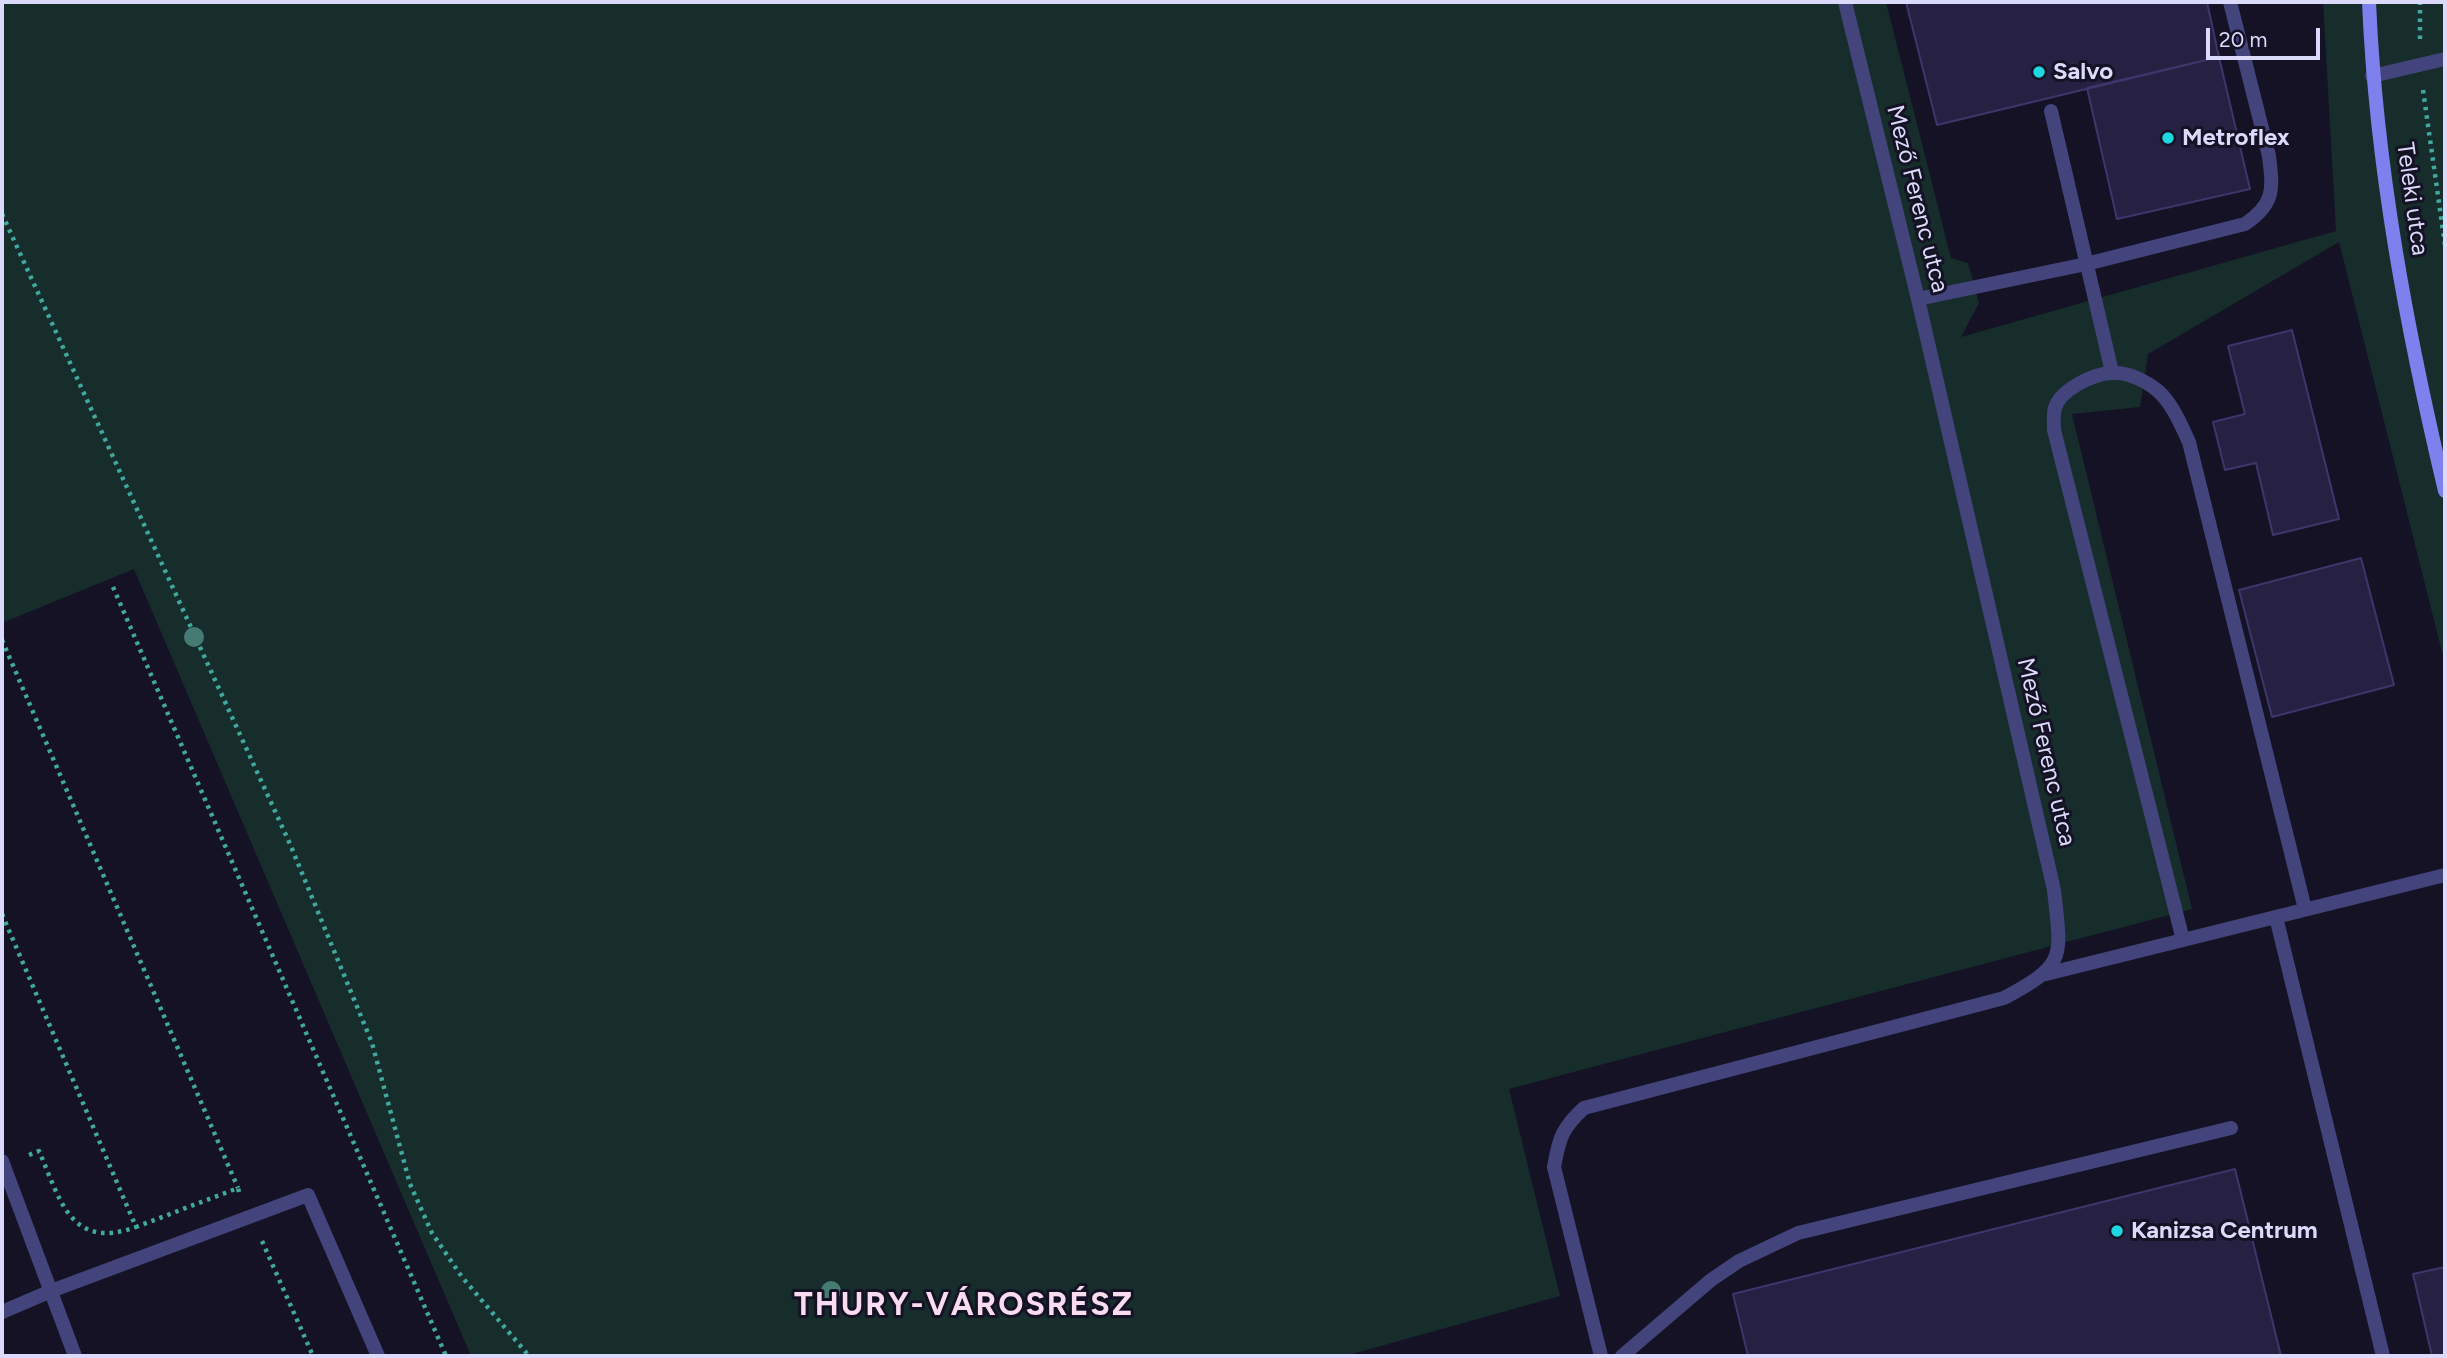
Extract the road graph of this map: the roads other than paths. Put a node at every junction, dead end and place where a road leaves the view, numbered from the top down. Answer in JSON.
{"nodes":[{"id":1,"x":1845,"y":2,"type":"edge"},
{"id":2,"x":2231,"y":2,"type":"edge"},
{"id":3,"x":2369,"y":2,"type":"edge"},
{"id":4,"x":2445,"y":59,"type":"edge"},
{"id":5,"x":2372,"y":76,"type":"junction"},
{"id":6,"x":2051,"y":111,"type":"dead end"},
{"id":7,"x":2086,"y":264,"type":"junction"},
{"id":8,"x":1918,"y":299,"type":"junction"},
{"id":9,"x":2112,"y":372,"type":"junction"},
{"id":10,"x":2445,"y":491,"type":"edge"},
{"id":11,"x":2445,"y":875,"type":"edge"},
{"id":12,"x":2305,"y":909,"type":"junction"},
{"id":13,"x":2276,"y":917,"type":"junction"},
{"id":14,"x":2183,"y":940,"type":"junction"},
{"id":15,"x":2042,"y":975,"type":"junction"},
{"id":16,"x":2231,"y":1128,"type":"dead end"},
{"id":17,"x":2,"y":1163,"type":"edge"},
{"id":18,"x":51,"y":1291,"type":"junction"},
{"id":19,"x":2,"y":1312,"type":"edge"},
{"id":20,"x":75,"y":1356,"type":"edge"},
{"id":21,"x":378,"y":1356,"type":"edge"},
{"id":22,"x":1601,"y":1356,"type":"edge"},
{"id":23,"x":1622,"y":1356,"type":"edge"},
{"id":24,"x":2383,"y":1356,"type":"edge"}],
"edges":[{"from":1,"to":8,"type":"street","name":"Mező Ferenc utca"},
{"from":2,"to":7,"type":"street"},
{"from":3,"to":5,"type":"main road","name":"Teleki utca"},
{"from":4,"to":5,"type":"street"},
{"from":5,"to":10,"type":"main road","name":"Teleki utca"},
{"from":6,"to":7,"type":"street"},
{"from":7,"to":8,"type":"street"},
{"from":7,"to":9,"type":"street"},
{"from":8,"to":15,"type":"street","name":"Mező Ferenc utca"},
{"from":9,"to":12,"type":"street"},
{"from":9,"to":14,"type":"street"},
{"from":11,"to":12,"type":"street"},
{"from":12,"to":13,"type":"street"},
{"from":13,"to":14,"type":"street"},
{"from":13,"to":24,"type":"street"},
{"from":14,"to":15,"type":"street"},
{"from":15,"to":22,"type":"street","name":"Mező Ferenc utca"},
{"from":16,"to":23,"type":"street"},
{"from":17,"to":18,"type":"street"},
{"from":18,"to":19,"type":"street"},
{"from":18,"to":20,"type":"street"},
{"from":18,"to":21,"type":"street"}]}
